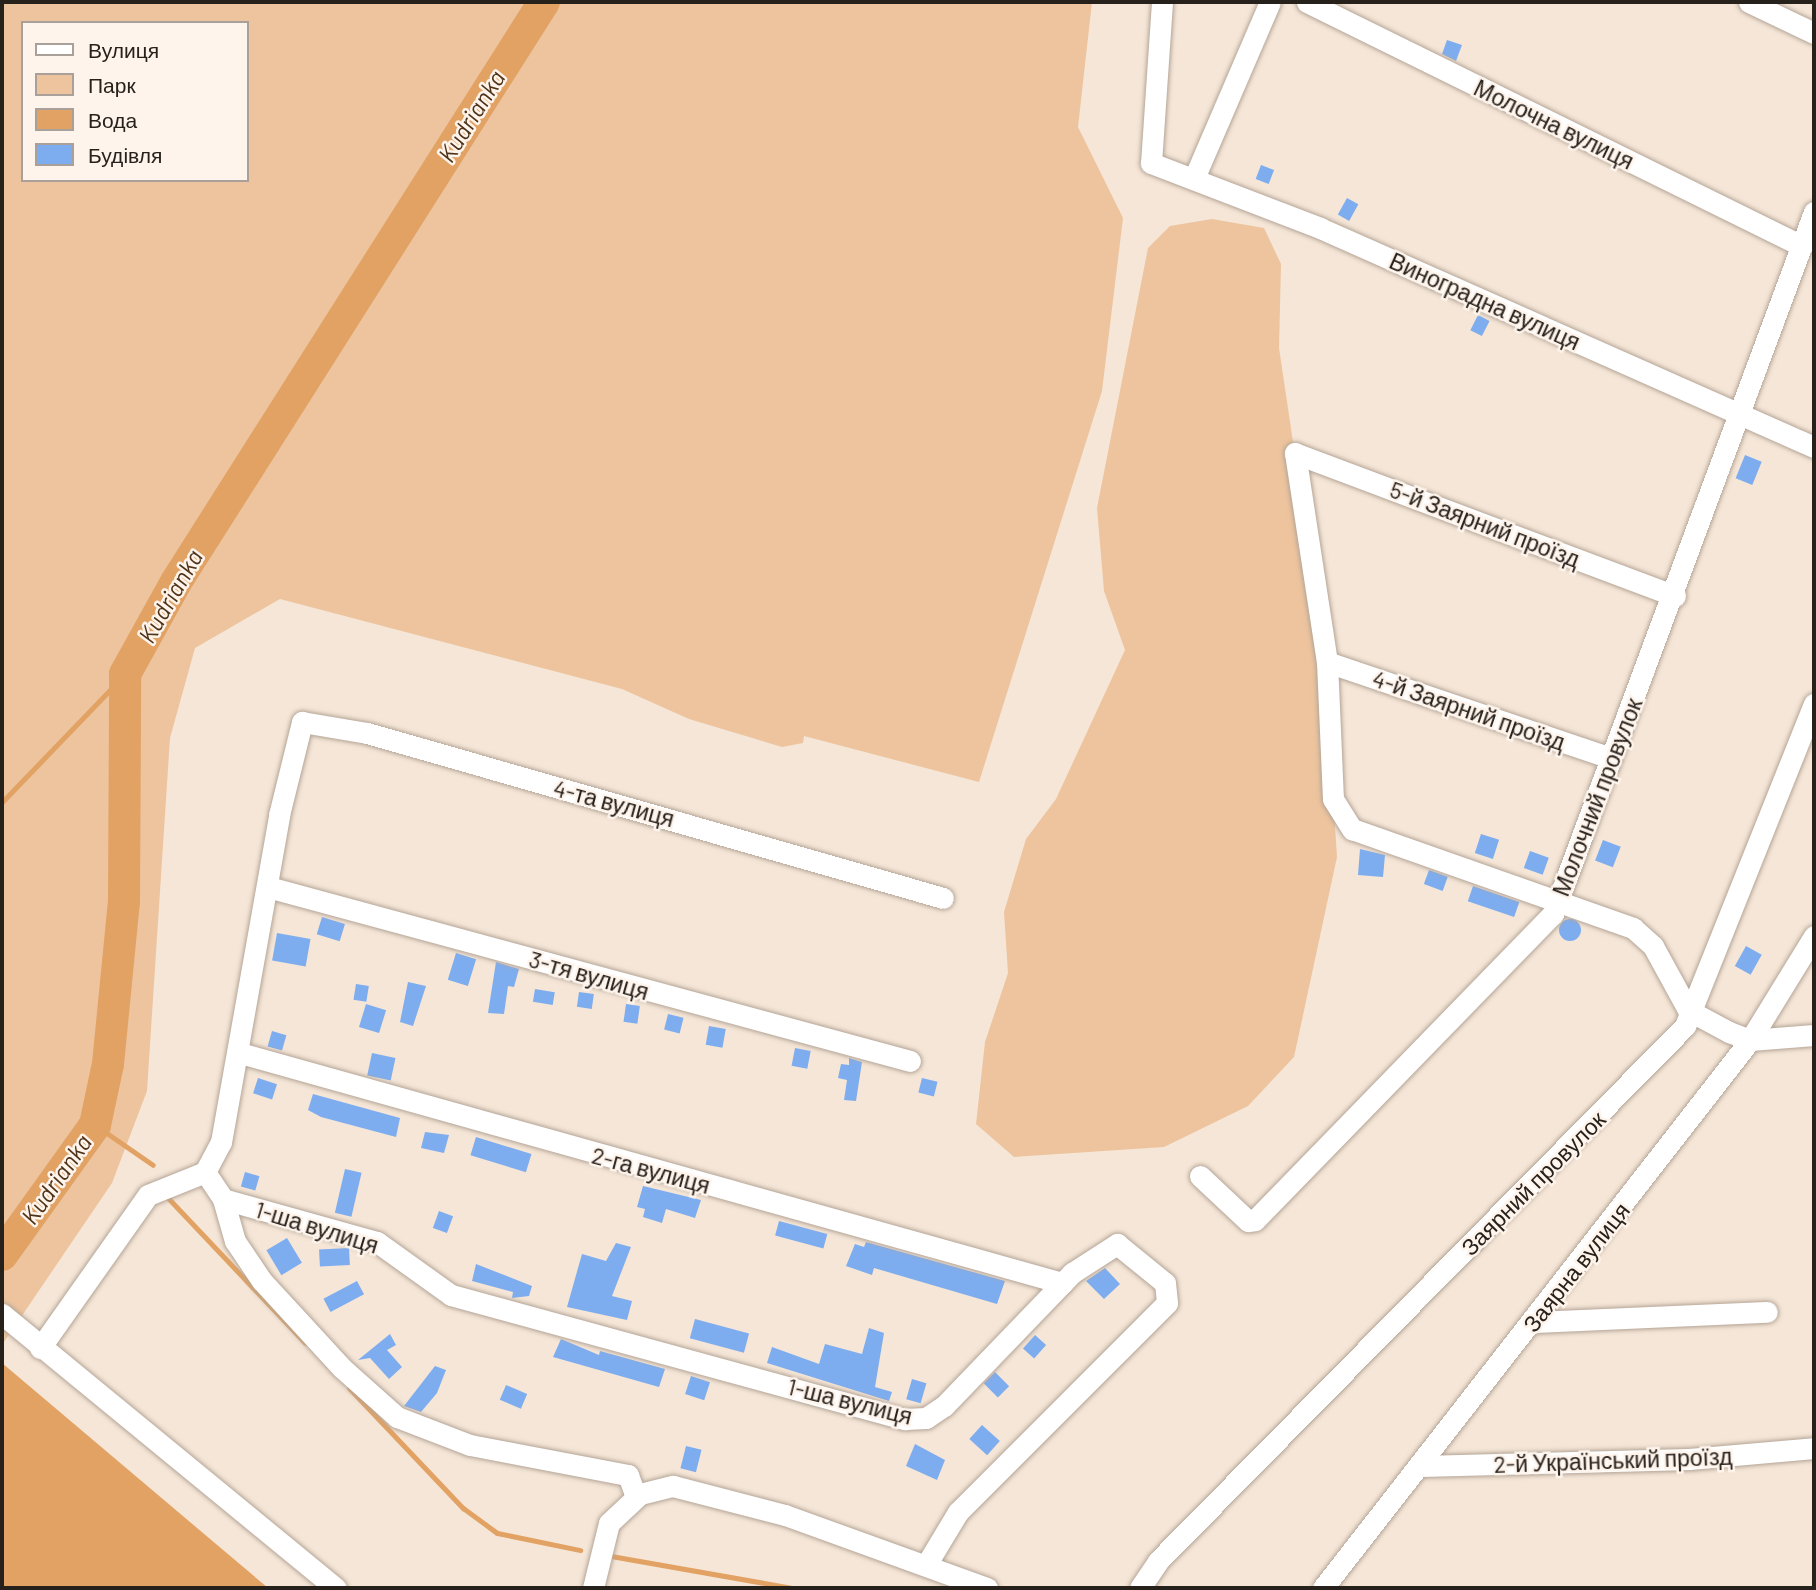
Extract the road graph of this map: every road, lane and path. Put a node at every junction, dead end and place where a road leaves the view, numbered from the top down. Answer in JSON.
{"nodes":[{"id":1,"x":1162,"y":2,"type":"edge"},
{"id":2,"x":1270,"y":2,"type":"edge"},
{"id":3,"x":1307,"y":2,"type":"edge"},
{"id":4,"x":1749,"y":2,"type":"edge"},
{"id":5,"x":1814,"y":33,"type":"edge"},
{"id":6,"x":1195,"y":176,"type":"junction"},
{"id":7,"x":1814,"y":212,"type":"edge"},
{"id":8,"x":1802,"y":246,"type":"junction"},
{"id":9,"x":1739,"y":419,"type":"junction"},
{"id":10,"x":1814,"y":447,"type":"edge"},
{"id":11,"x":1675,"y":596,"type":"junction"},
{"id":12,"x":1327,"y":662,"type":"junction"},
{"id":13,"x":1814,"y":704,"type":"edge"},
{"id":14,"x":1611,"y":758,"type":"junction"},
{"id":15,"x":268,"y":887,"type":"junction"},
{"id":16,"x":943,"y":898,"type":"dead end"},
{"id":17,"x":1557,"y":898,"type":"junction"},
{"id":18,"x":1814,"y":936,"type":"edge"},
{"id":19,"x":1808,"y":955,"type":"edge"},
{"id":20,"x":1688,"y":1010,"type":"junction"},
{"id":21,"x":1814,"y":1035,"type":"edge"},
{"id":22,"x":1750,"y":1040,"type":"junction"},
{"id":23,"x":240,"y":1053,"type":"junction"},
{"id":24,"x":909,"y":1061,"type":"dead end"},
{"id":25,"x":205,"y":1172,"type":"junction"},
{"id":26,"x":1200,"y":1176,"type":"dead end"},
{"id":27,"x":223,"y":1199,"type":"junction"},
{"id":28,"x":1062,"y":1283,"type":"junction"},
{"id":29,"x":1768,"y":1312,"type":"dead end"},
{"id":30,"x":2,"y":1314,"type":"edge"},
{"id":31,"x":1534,"y":1322,"type":"junction"},
{"id":32,"x":40,"y":1348,"type":"junction"},
{"id":33,"x":1810,"y":1449,"type":"edge"},
{"id":34,"x":1421,"y":1466,"type":"junction"},
{"id":35,"x":636,"y":1497,"type":"junction"},
{"id":36,"x":926,"y":1565,"type":"junction"},
{"id":37,"x":336,"y":1588,"type":"edge"},
{"id":38,"x":593,"y":1588,"type":"edge"},
{"id":39,"x":987,"y":1588,"type":"edge"},
{"id":40,"x":1140,"y":1588,"type":"edge"},
{"id":41,"x":1323,"y":1588,"type":"edge"}],
"edges":[{"from":1,"to":6,"type":"street","name":"Виноградна вулиця"},
{"from":2,"to":6,"type":"street"},
{"from":3,"to":8,"type":"street","name":"Молочна вулиця"},
{"from":4,"to":5,"type":"street"},
{"from":6,"to":9,"type":"street","name":"Виноградна вулиця"},
{"from":7,"to":8,"type":"street","name":"Молочний провулок"},
{"from":8,"to":9,"type":"street","name":"Молочний провулок"},
{"from":9,"to":10,"type":"street","name":"Виноградна вулиця"},
{"from":9,"to":11,"type":"street","name":"Молочний провулок"},
{"from":11,"to":12,"type":"street","name":"5-й Заярний проїзд"},
{"from":11,"to":14,"type":"street","name":"Молочний провулок"},
{"from":12,"to":14,"type":"street","name":"4-й Заярний проїзд"},
{"from":12,"to":17,"type":"street"},
{"from":13,"to":20,"type":"street","name":"Заярний провулок"},
{"from":14,"to":17,"type":"street","name":"Молочний провулок"},
{"from":15,"to":16,"type":"street","name":"4-та вулиця"},
{"from":15,"to":23,"type":"street"},
{"from":15,"to":24,"type":"street","name":"3-тя вулиця"},
{"from":17,"to":20,"type":"street"},
{"from":17,"to":26,"type":"street","name":"Молочний провулок"},
{"from":18,"to":19,"type":"street","name":"Заярна вулиця"},
{"from":19,"to":22,"type":"street","name":"Заярна вулиця"},
{"from":20,"to":22,"type":"street"},
{"from":20,"to":40,"type":"street","name":"Заярний провулок"},
{"from":21,"to":22,"type":"street"},
{"from":22,"to":31,"type":"street","name":"Заярна вулиця"},
{"from":23,"to":25,"type":"street"},
{"from":23,"to":28,"type":"street","name":"2-га вулиця"},
{"from":25,"to":27,"type":"street"},
{"from":25,"to":32,"type":"street"},
{"from":27,"to":28,"type":"street","name":"1-ша вулиця"},
{"from":27,"to":35,"type":"street"},
{"from":28,"to":36,"type":"street","name":"1-ша вулиця"},
{"from":29,"to":31,"type":"street"},
{"from":30,"to":32,"type":"street"},
{"from":31,"to":34,"type":"street","name":"Заярна вулиця"},
{"from":32,"to":37,"type":"street"},
{"from":33,"to":34,"type":"street","name":"2-й Український проїзд"},
{"from":34,"to":41,"type":"street","name":"Заярна вулиця"},
{"from":35,"to":36,"type":"street"},
{"from":35,"to":38,"type":"street"},
{"from":36,"to":39,"type":"street"}]}
